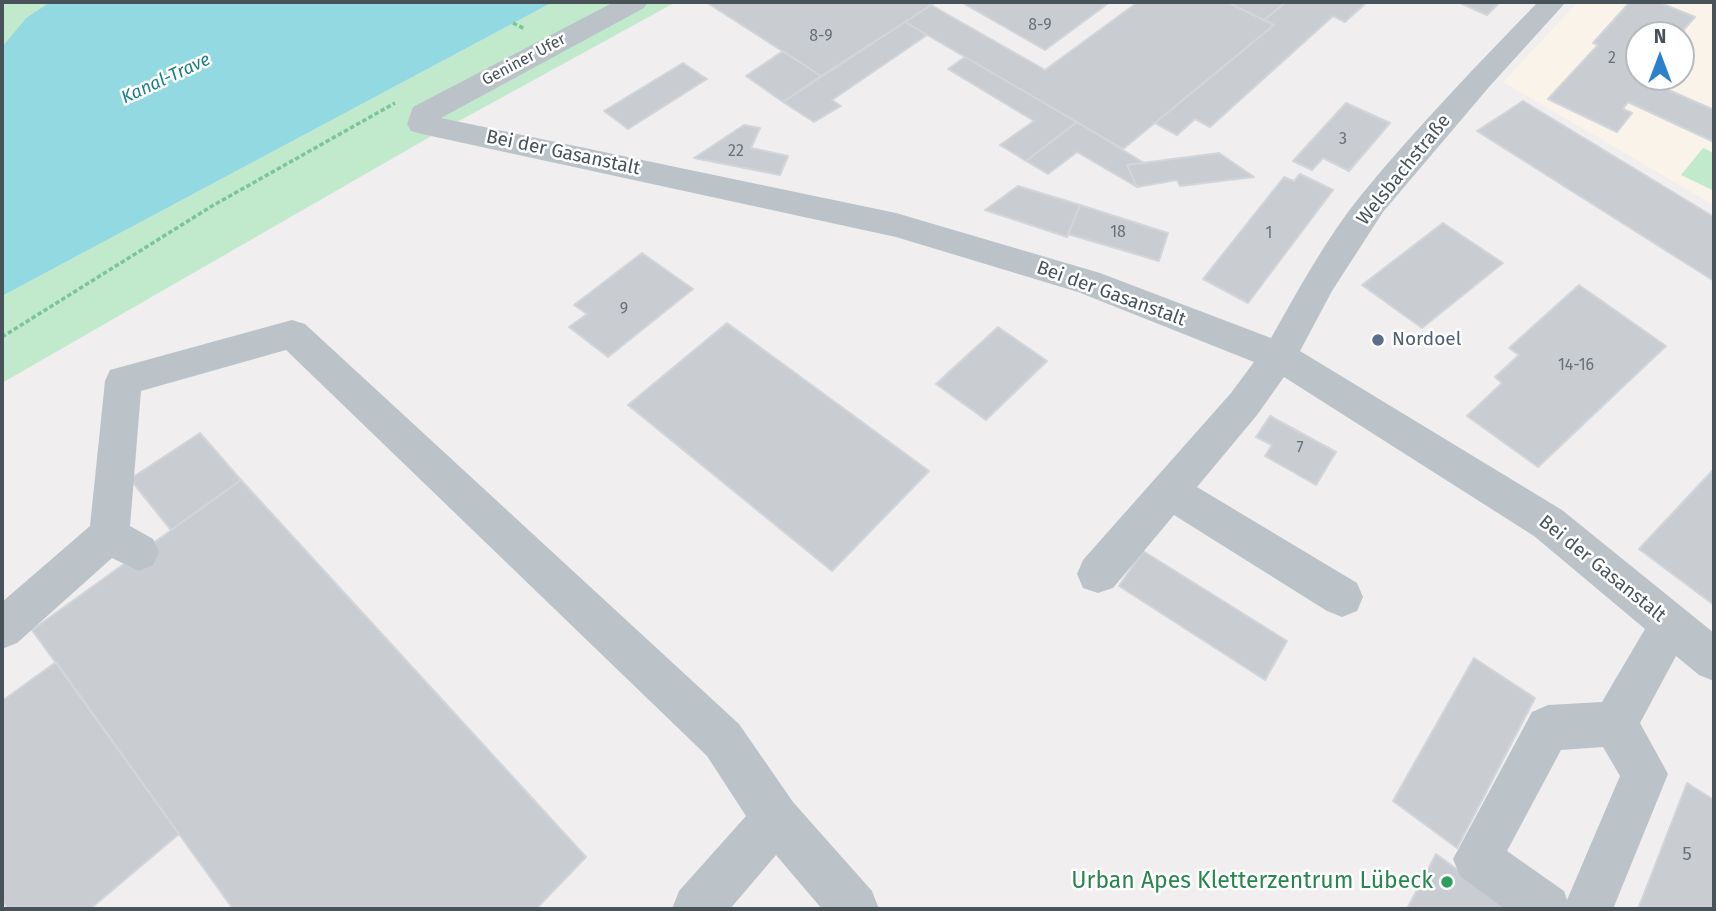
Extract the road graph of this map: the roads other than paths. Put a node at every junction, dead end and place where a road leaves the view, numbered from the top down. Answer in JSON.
{"nodes":[{"id":1,"x":634,"y":2,"type":"edge"},
{"id":2,"x":1553,"y":2,"type":"edge"},
{"id":3,"x":412,"y":111,"type":"joint"},
{"id":4,"x":1279,"y":356,"type":"junction"},
{"id":5,"x":1170,"y":491,"type":"junction"},
{"id":6,"x":1098,"y":574,"type":"dead end"},
{"id":7,"x":1342,"y":597,"type":"dead end"},
{"id":8,"x":3,"y":624,"type":"edge"},
{"id":9,"x":1671,"y":624,"type":"junction"},
{"id":10,"x":1714,"y":660,"type":"edge"},
{"id":11,"x":1615,"y":724,"type":"junction"},
{"id":12,"x":776,"y":818,"type":"junction"},
{"id":13,"x":697,"y":909,"type":"edge"},
{"id":14,"x":854,"y":909,"type":"edge"},
{"id":15,"x":1546,"y":909,"type":"edge"},
{"id":16,"x":1588,"y":909,"type":"edge"}],
"edges":[{"from":1,"to":3,"type":"street","name":"Geniner Ufer"},
{"from":2,"to":4,"type":"street","name":"Welsbachstraße"},
{"from":3,"to":4,"type":"street","name":"Bei der Gasanstalt"},
{"from":4,"to":5,"type":"street","name":"Welsbachstraße"},
{"from":4,"to":9,"type":"street","name":"Bei der Gasanstalt"},
{"from":5,"to":6,"type":"street","name":"Welsbachstraße"},
{"from":5,"to":7,"type":"street"},
{"from":8,"to":12,"type":"street"},
{"from":9,"to":10,"type":"street","name":"Bei der Gasanstalt"},
{"from":9,"to":11,"type":"street"},
{"from":11,"to":15,"type":"street"},
{"from":11,"to":16,"type":"street"},
{"from":12,"to":13,"type":"street"},
{"from":12,"to":14,"type":"street"}]}
